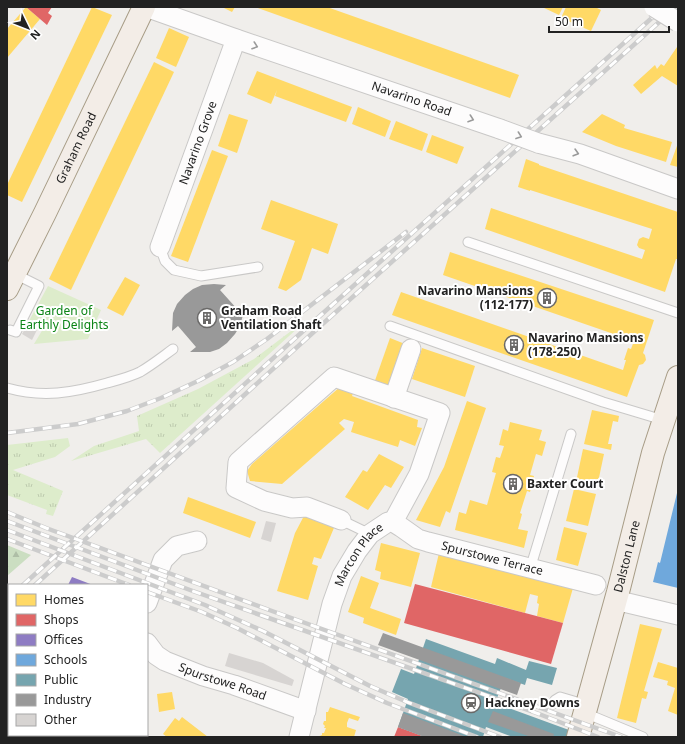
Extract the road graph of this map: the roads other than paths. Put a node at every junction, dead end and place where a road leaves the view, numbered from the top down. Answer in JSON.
{"nodes":[{"id":1,"x":145,"y":7,"type":"edge"},
{"id":2,"x":654,"y":7,"type":"edge"},
{"id":3,"x":678,"y":22,"type":"edge"},
{"id":4,"x":236,"y":39,"type":"junction"},
{"id":5,"x":678,"y":189,"type":"edge"},
{"id":6,"x":468,"y":242,"type":"dead end"},
{"id":7,"x":160,"y":247,"type":"joint"},
{"id":8,"x":258,"y":267,"type":"dead end"},
{"id":9,"x":10,"y":279,"type":"edge"},
{"id":10,"x":678,"y":313,"type":"edge"},
{"id":11,"x":390,"y":326,"type":"dead end"},
{"id":12,"x":10,"y":330,"type":"dead end"},
{"id":13,"x":173,"y":349,"type":"dead end"},
{"id":14,"x":411,"y":349,"type":"dead end"},
{"id":15,"x":678,"y":377,"type":"edge"},
{"id":16,"x":7,"y":388,"type":"edge"},
{"id":17,"x":394,"y":398,"type":"junction"},
{"id":18,"x":664,"y":420,"type":"junction"},
{"id":19,"x":571,"y":434,"type":"dead end"},
{"id":20,"x":341,"y":520,"type":"joint"},
{"id":21,"x":393,"y":522,"type":"junction"},
{"id":22,"x":370,"y":534,"type":"junction"},
{"id":23,"x":197,"y":541,"type":"dead end"},
{"id":24,"x":530,"y":568,"type":"junction"},
{"id":25,"x":596,"y":585,"type":"dead end"},
{"id":26,"x":148,"y":600,"type":"edge"},
{"id":27,"x":615,"y":600,"type":"junction"},
{"id":28,"x":678,"y":615,"type":"edge"},
{"id":29,"x":148,"y":644,"type":"edge"},
{"id":30,"x":553,"y":704,"type":"dead end"},
{"id":31,"x":586,"y":709,"type":"junction"},
{"id":32,"x":306,"y":711,"type":"junction"},
{"id":33,"x":299,"y":737,"type":"edge"},
{"id":34,"x":578,"y":737,"type":"edge"},
{"id":35,"x":643,"y":737,"type":"edge"}],
"edges":[{"from":1,"to":4,"type":"street","name":"Navarino Road"},
{"from":1,"to":9,"type":"main road","name":"Graham Road"},
{"from":2,"to":3,"type":"street","bridge":true},
{"from":4,"to":5,"type":"street","name":"Navarino Road","one_way":true,"bridge":true},
{"from":4,"to":7,"type":"street","name":"Navarino Grove"},
{"from":6,"to":10,"type":"lane"},
{"from":7,"to":8,"type":"lane"},
{"from":9,"to":12,"type":"lane"},
{"from":11,"to":18,"type":"lane"},
{"from":13,"to":16,"type":"lane"},
{"from":14,"to":17,"type":"street"},
{"from":15,"to":18,"type":"main road","name":"Dalston Lane"},
{"from":17,"to":20,"type":"street","name":"Marcon Place"},
{"from":17,"to":21,"type":"street","name":"Marcon Place"},
{"from":18,"to":27,"type":"main road","name":"Dalston Lane"},
{"from":19,"to":24,"type":"lane"},
{"from":20,"to":22,"type":"lane"},
{"from":21,"to":22,"type":"street","name":"Marcon Place"},
{"from":21,"to":24,"type":"street","name":"Spurstowe Terrace"},
{"from":22,"to":32,"type":"street","name":"Marcon Place"},
{"from":23,"to":26,"type":"street"},
{"from":24,"to":25,"type":"street","name":"Spurstowe Terrace"},
{"from":27,"to":28,"type":"street"},
{"from":27,"to":31,"type":"main road","name":"Dalston Lane"},
{"from":29,"to":32,"type":"street","name":"Spurstowe Road"},
{"from":30,"to":31,"type":"lane"},
{"from":31,"to":34,"type":"main road","name":"Dalston Lane"},
{"from":31,"to":35,"type":"lane"},
{"from":32,"to":33,"type":"street","name":"Marcon Place"}]}
